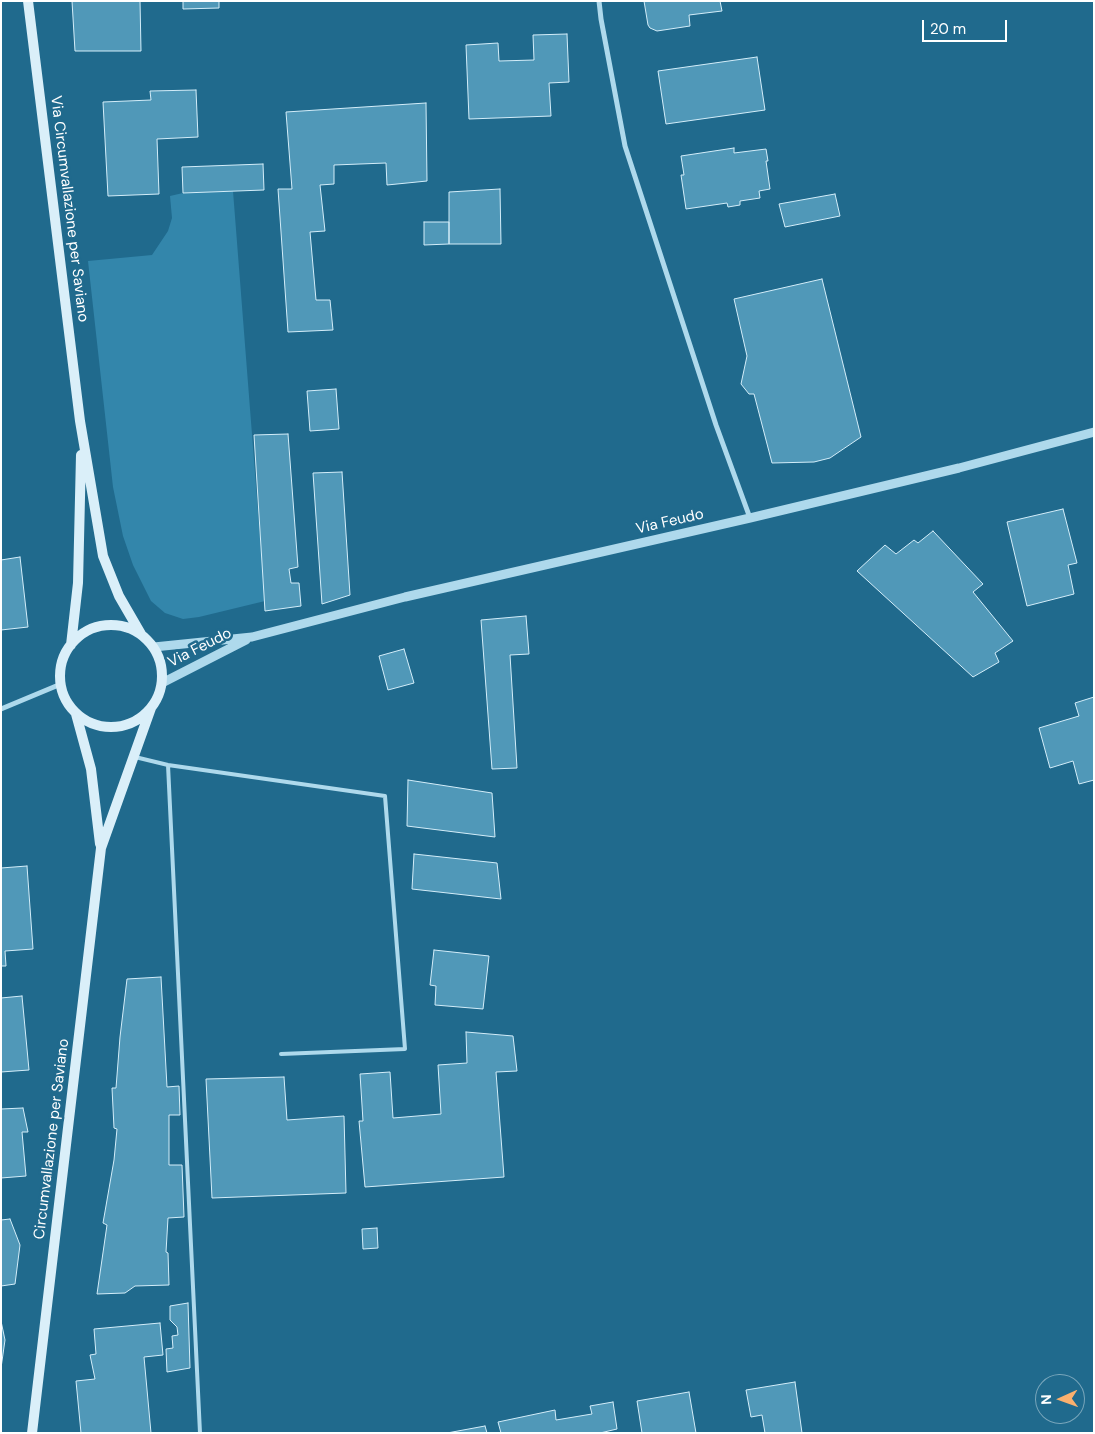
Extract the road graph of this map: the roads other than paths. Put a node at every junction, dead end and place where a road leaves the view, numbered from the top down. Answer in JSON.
{"nodes":[{"id":1,"x":28,"y":1,"type":"edge"},
{"id":2,"x":599,"y":1,"type":"edge"},
{"id":3,"x":80,"y":421,"type":"junction"},
{"id":4,"x":1094,"y":432,"type":"edge"},
{"id":5,"x":750,"y":518,"type":"junction"},
{"id":6,"x":141,"y":634,"type":"junction"},
{"id":7,"x":252,"y":637,"type":"junction"},
{"id":8,"x":71,"y":645,"type":"junction"},
{"id":9,"x":154,"y":647,"type":"junction"},
{"id":10,"x":162,"y":683,"type":"junction"},
{"id":11,"x":61,"y":684,"type":"junction"},
{"id":12,"x":151,"y":708,"type":"junction"},
{"id":13,"x":1,"y":709,"type":"edge"},
{"id":14,"x":76,"y":714,"type":"junction"},
{"id":15,"x":133,"y":757,"type":"junction"},
{"id":16,"x":168,"y":765,"type":"junction"},
{"id":17,"x":101,"y":848,"type":"junction"},
{"id":18,"x":281,"y":1054,"type":"dead end"},
{"id":19,"x":32,"y":1433,"type":"edge"},
{"id":20,"x":200,"y":1433,"type":"edge"}],
"edges":[{"from":1,"to":3,"type":"main road","name":"Via Circumvallazione per Saviano"},
{"from":2,"to":5,"type":"street"},
{"from":3,"to":6,"type":"main road","name":"Via Circumvallazione per Saviano"},
{"from":3,"to":8,"type":"main road","name":"Via Circumvallazione per Saviano"},
{"from":4,"to":5,"type":"street","name":"Via Feudo"},
{"from":5,"to":7,"type":"street","name":"Via Feudo"},
{"from":6,"to":8,"type":"main road"},
{"from":6,"to":9,"type":"main road"},
{"from":7,"to":9,"type":"street","name":"Via Feudo"},
{"from":7,"to":10,"type":"street","name":"Via Feudo"},
{"from":8,"to":11,"type":"main road"},
{"from":9,"to":10,"type":"main road"},
{"from":10,"to":12,"type":"main road"},
{"from":11,"to":13,"type":"street"},
{"from":11,"to":14,"type":"main road"},
{"from":12,"to":14,"type":"main road"},
{"from":12,"to":15,"type":"main road","name":"Circumvallazione per Saviano"},
{"from":14,"to":17,"type":"main road","name":"Circumvallazione per Saviano"},
{"from":15,"to":16,"type":"lane"},
{"from":15,"to":17,"type":"main road","name":"Circumvallazione per Saviano"},
{"from":16,"to":18,"type":"lane"},
{"from":16,"to":20,"type":"lane"},
{"from":17,"to":19,"type":"main road","name":"Circumvallazione per Saviano"}]}
